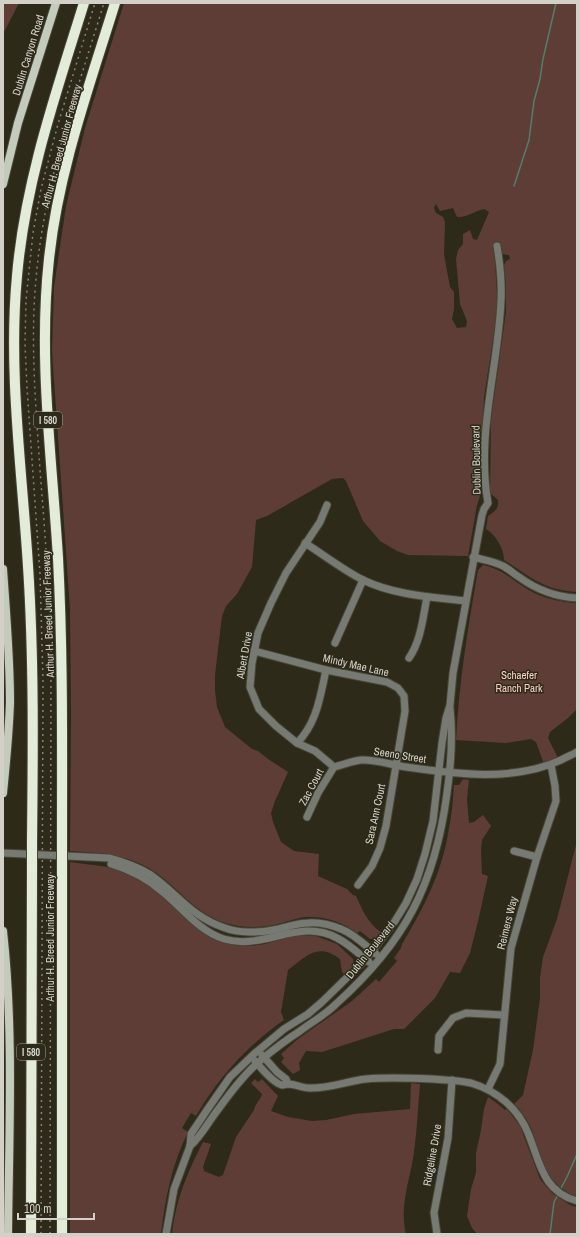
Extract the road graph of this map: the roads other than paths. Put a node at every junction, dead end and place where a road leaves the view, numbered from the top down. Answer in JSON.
{"nodes":[{"id":1,"x":56,"y":3,"type":"edge"},
{"id":2,"x":84,"y":3,"type":"edge"},
{"id":3,"x":115,"y":3,"type":"edge"},
{"id":4,"x":3,"y":184,"type":"edge"},
{"id":5,"x":497,"y":246,"type":"dead end"},
{"id":6,"x":327,"y":505,"type":"dead end"},
{"id":7,"x":305,"y":544,"type":"junction"},
{"id":8,"x":474,"y":557,"type":"junction"},
{"id":9,"x":3,"y":568,"type":"edge"},
{"id":10,"x":363,"y":580,"type":"junction"},
{"id":11,"x":427,"y":597,"type":"junction"},
{"id":12,"x":577,"y":598,"type":"edge"},
{"id":13,"x":465,"y":601,"type":"junction"},
{"id":14,"x":335,"y":643,"type":"dead end"},
{"id":15,"x":254,"y":651,"type":"junction"},
{"id":16,"x":409,"y":658,"type":"dead end"},
{"id":17,"x":326,"y":670,"type":"junction"},
{"id":18,"x":450,"y":705,"type":"junction"},
{"id":19,"x":297,"y":743,"type":"junction"},
{"id":20,"x":577,"y":752,"type":"edge"},
{"id":21,"x":551,"y":765,"type":"junction"},
{"id":22,"x":396,"y":766,"type":"junction"},
{"id":23,"x":334,"y":767,"type":"junction"},
{"id":24,"x":440,"y":772,"type":"junction"},
{"id":25,"x":450,"y":772,"type":"junction"},
{"id":26,"x":3,"y":793,"type":"edge"},
{"id":27,"x":307,"y":817,"type":"dead end"},
{"id":28,"x":514,"y":851,"type":"dead end"},
{"id":29,"x":3,"y":853,"type":"edge"},
{"id":30,"x":537,"y":857,"type":"junction"},
{"id":31,"x":102,"y":859,"type":"junction"},
{"id":32,"x":358,"y":885,"type":"dead end"},
{"id":33,"x":3,"y":931,"type":"edge"},
{"id":34,"x":373,"y":951,"type":"junction"},
{"id":35,"x":381,"y":958,"type":"junction"},
{"id":36,"x":366,"y":959,"type":"junction"},
{"id":37,"x":374,"y":966,"type":"junction"},
{"id":38,"x":504,"y":1015,"type":"junction"},
{"id":39,"x":258,"y":1050,"type":"junction"},
{"id":40,"x":438,"y":1050,"type":"dead end"},
{"id":41,"x":251,"y":1057,"type":"junction"},
{"id":42,"x":264,"y":1058,"type":"junction"},
{"id":43,"x":258,"y":1064,"type":"junction"},
{"id":44,"x":452,"y":1080,"type":"junction"},
{"id":45,"x":288,"y":1084,"type":"junction"},
{"id":46,"x":488,"y":1089,"type":"junction"},
{"id":47,"x":190,"y":1146,"type":"junction"},
{"id":48,"x":577,"y":1201,"type":"edge"},
{"id":49,"x":8,"y":1234,"type":"edge"},
{"id":50,"x":30,"y":1234,"type":"edge"},
{"id":51,"x":62,"y":1234,"type":"edge"},
{"id":52,"x":166,"y":1234,"type":"edge"},
{"id":53,"x":437,"y":1234,"type":"edge"}],
"edges":[{"from":1,"to":4,"type":"main road","name":"Dublin Canyon Road"},
{"from":2,"to":50,"type":"highway","name":"Arthur H. Breed Junior Freeway","number":"I 580","bridge":true},
{"from":3,"to":51,"type":"highway","name":"Arthur H. Breed Junior Freeway","number":"I 580","bridge":true},
{"from":5,"to":8,"type":"street","name":"Dublin Boulevard"},
{"from":6,"to":7,"type":"street","name":"Albert Drive"},
{"from":7,"to":10,"type":"street"},
{"from":7,"to":15,"type":"street","name":"Albert Drive"},
{"from":8,"to":12,"type":"street"},
{"from":8,"to":13,"type":"street","name":"Dublin Boulevard"},
{"from":9,"to":26,"type":"main road"},
{"from":10,"to":11,"type":"street"},
{"from":10,"to":14,"type":"street"},
{"from":11,"to":13,"type":"street"},
{"from":11,"to":16,"type":"street"},
{"from":13,"to":18,"type":"street","name":"Dublin Boulevard"},
{"from":15,"to":17,"type":"street","name":"Mindy Mae Lane"},
{"from":15,"to":19,"type":"street","name":"Albert Drive"},
{"from":17,"to":19,"type":"street"},
{"from":17,"to":22,"type":"street","name":"Mindy Mae Lane"},
{"from":18,"to":24,"type":"street","name":"Dublin Boulevard"},
{"from":18,"to":25,"type":"street","name":"Dublin Boulevard"},
{"from":19,"to":23,"type":"street","name":"Albert Drive"},
{"from":20,"to":21,"type":"street","name":"Seeno Street"},
{"from":21,"to":25,"type":"street","name":"Seeno Street"},
{"from":21,"to":30,"type":"street","name":"Reimers Way"},
{"from":22,"to":23,"type":"street","name":"Seeno Street"},
{"from":22,"to":24,"type":"street","name":"Seeno Street"},
{"from":22,"to":32,"type":"street","name":"Sara Ann Court"},
{"from":23,"to":27,"type":"street","name":"Zac Court"},
{"from":24,"to":25,"type":"street","name":"Seeno Street"},
{"from":24,"to":34,"type":"street","name":"Dublin Boulevard"},
{"from":25,"to":35,"type":"street","name":"Dublin Boulevard"},
{"from":28,"to":30,"type":"street"},
{"from":29,"to":31,"type":"street"},
{"from":30,"to":38,"type":"street","name":"Reimers Way"},
{"from":31,"to":34,"type":"street"},
{"from":31,"to":36,"type":"street"},
{"from":33,"to":49,"type":"main road"},
{"from":34,"to":35,"type":"street"},
{"from":34,"to":36,"type":"street","name":"Dublin Boulevard"},
{"from":35,"to":37,"type":"street","name":"Dublin Boulevard"},
{"from":36,"to":37,"type":"street"},
{"from":36,"to":39,"type":"street","name":"Dublin Boulevard"},
{"from":37,"to":42,"type":"street","name":"Dublin Boulevard"},
{"from":38,"to":40,"type":"street"},
{"from":38,"to":46,"type":"street","name":"Reimers Way"},
{"from":39,"to":41,"type":"street","name":"Dublin Boulevard"},
{"from":39,"to":42,"type":"street"},
{"from":41,"to":43,"type":"street"},
{"from":41,"to":47,"type":"street","name":"Dublin Boulevard"},
{"from":42,"to":43,"type":"street","name":"Dublin Boulevard"},
{"from":42,"to":45,"type":"street"},
{"from":43,"to":45,"type":"street"},
{"from":43,"to":47,"type":"street","name":"Dublin Boulevard"},
{"from":44,"to":45,"type":"street"},
{"from":44,"to":46,"type":"street"},
{"from":44,"to":53,"type":"street","name":"Ridgeline Drive"},
{"from":46,"to":48,"type":"street"},
{"from":47,"to":52,"type":"street","name":"Dublin Boulevard"}]}
